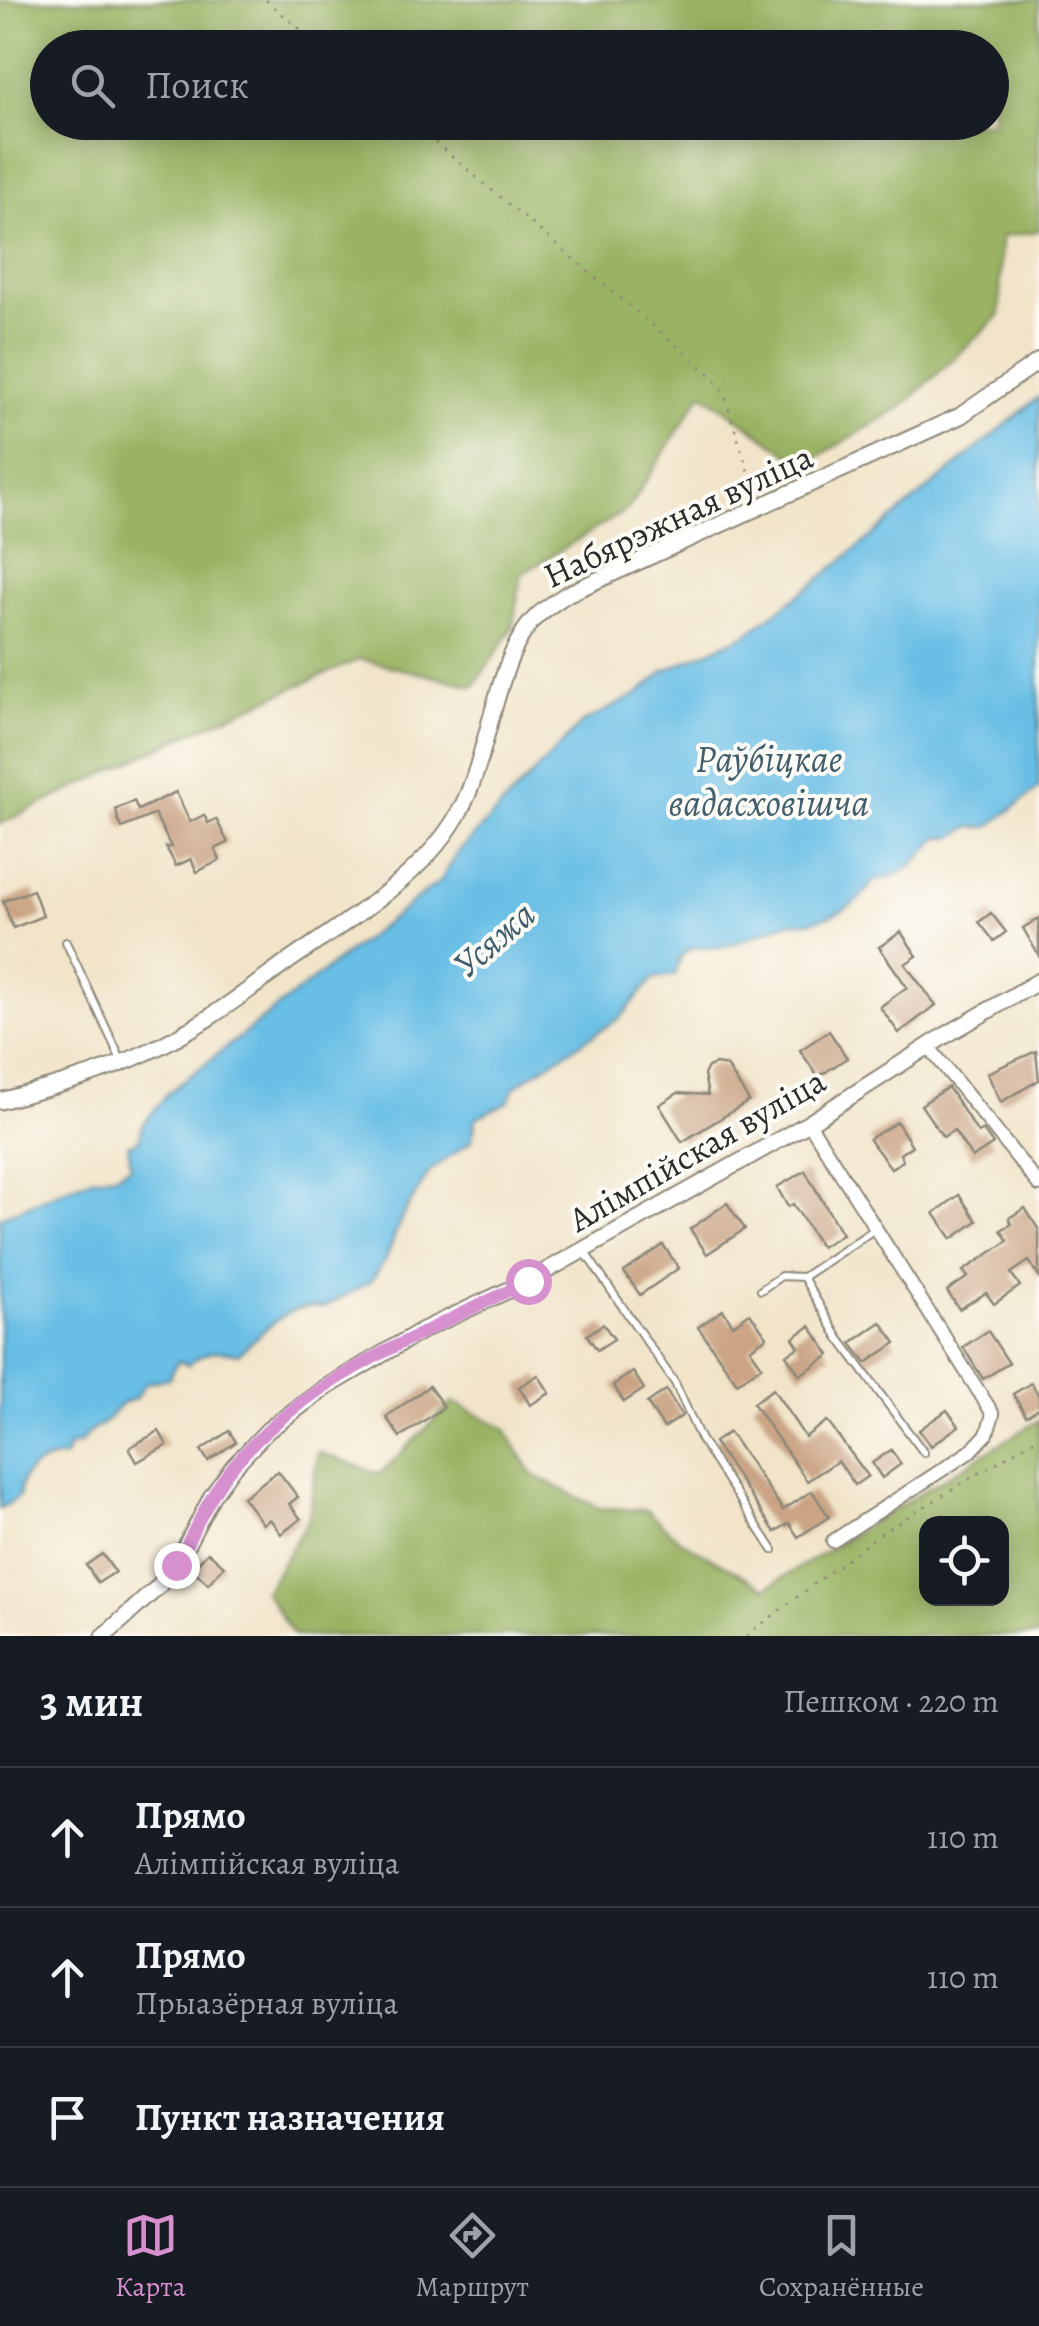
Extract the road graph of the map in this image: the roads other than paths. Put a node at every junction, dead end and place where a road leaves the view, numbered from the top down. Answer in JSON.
{"nodes":[{"id":1,"x":1039,"y":361,"type":"edge"},
{"id":2,"x":66,"y":942,"type":"dead end"},
{"id":3,"x":1039,"y":981,"type":"edge"},
{"id":4,"x":928,"y":1046,"type":"junction"},
{"id":5,"x":122,"y":1063,"type":"junction"},
{"id":6,"x":0,"y":1101,"type":"edge"},
{"id":7,"x":809,"y":1123,"type":"junction"},
{"id":8,"x":1039,"y":1184,"type":"edge"},
{"id":9,"x":876,"y":1228,"type":"junction"},
{"id":10,"x":583,"y":1250,"type":"junction"},
{"id":11,"x":803,"y":1277,"type":"junction"},
{"id":12,"x":761,"y":1290,"type":"dead end"},
{"id":13,"x":924,"y":1453,"type":"dead end"},
{"id":14,"x":833,"y":1541,"type":"dead end"},
{"id":15,"x":774,"y":1550,"type":"dead end"},
{"id":16,"x":104,"y":1636,"type":"edge"}],
"edges":[{"from":1,"to":5,"type":"street","name":"Набярэжная вуліца"},
{"from":2,"to":5,"type":"lane"},
{"from":3,"to":4,"type":"street","name":"Алімпійская вуліца"},
{"from":4,"to":7,"type":"street","name":"Алімпійская вуліца"},
{"from":4,"to":8,"type":"street"},
{"from":5,"to":6,"type":"street","name":"Набярэжная вуліца"},
{"from":7,"to":9,"type":"street"},
{"from":7,"to":10,"type":"street","name":"Алімпійская вуліца"},
{"from":9,"to":11,"type":"lane"},
{"from":9,"to":14,"type":"street"},
{"from":10,"to":15,"type":"lane"},
{"from":10,"to":16,"type":"street","name":"Алімпійская вуліца"},
{"from":11,"to":12,"type":"lane"},
{"from":11,"to":13,"type":"lane"}]}
